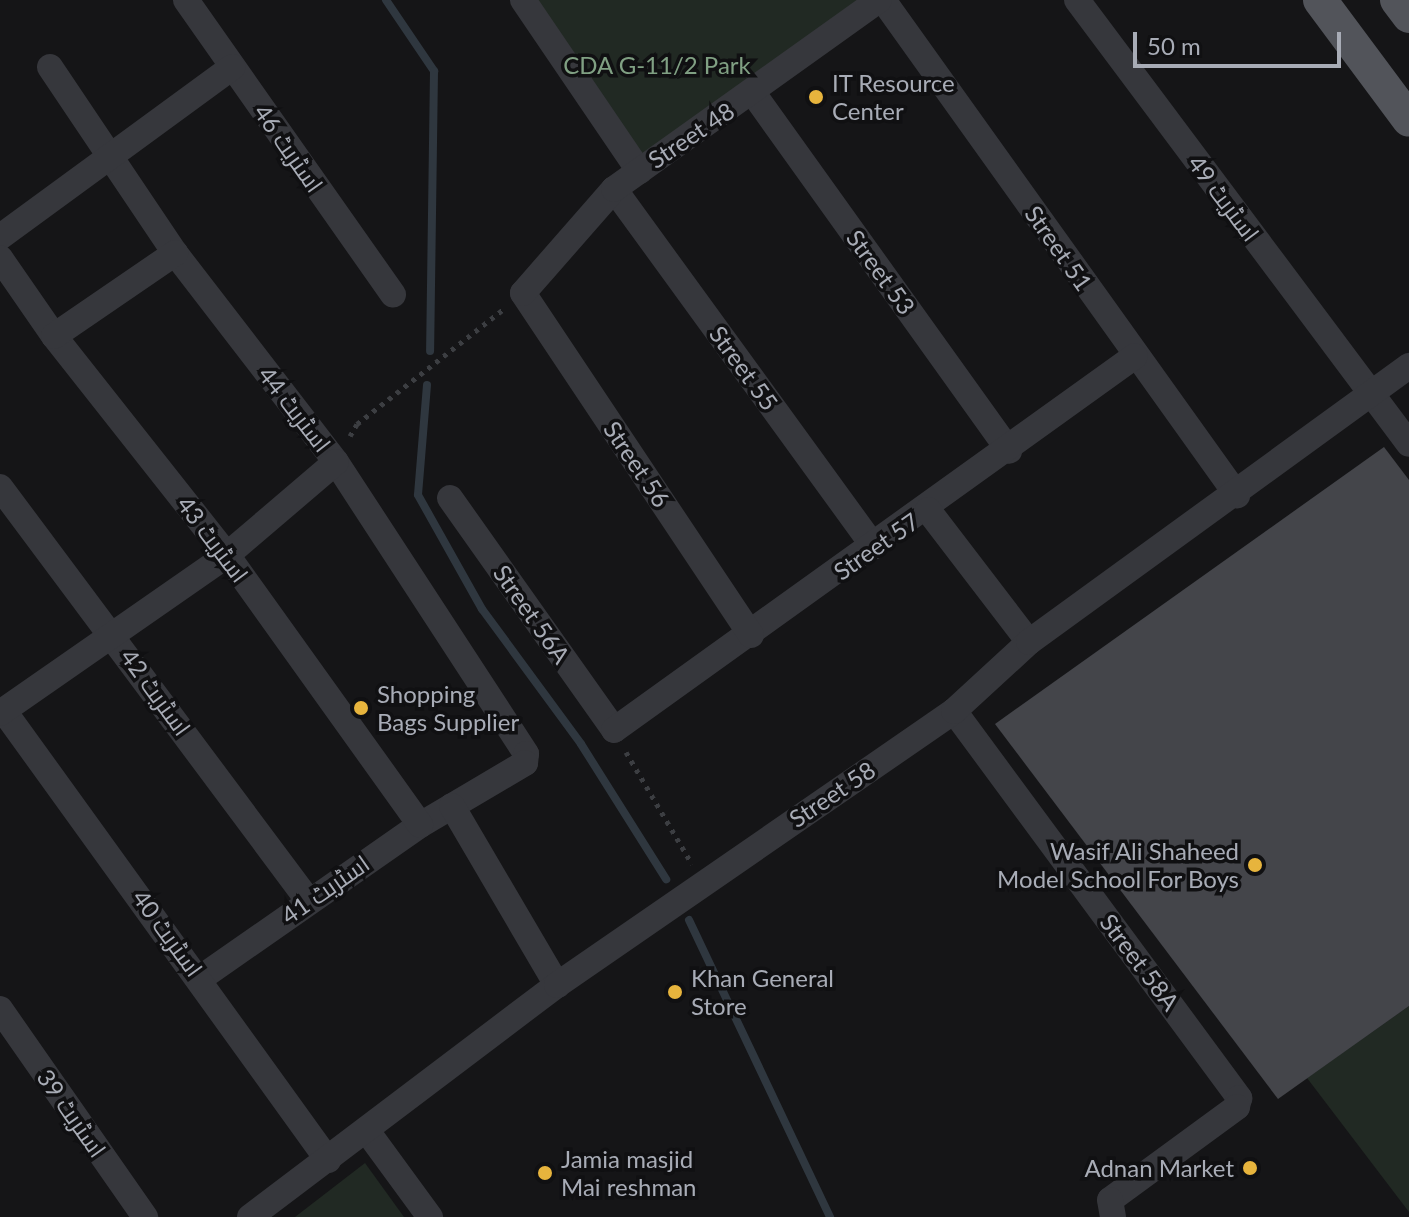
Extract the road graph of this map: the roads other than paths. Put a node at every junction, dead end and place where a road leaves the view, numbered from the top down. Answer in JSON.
{"nodes":[{"id":1,"x":186,"y":0,"type":"edge"},
{"id":2,"x":523,"y":0,"type":"edge"},
{"id":3,"x":881,"y":0,"type":"edge"},
{"id":4,"x":1077,"y":0,"type":"edge"},
{"id":5,"x":1320,"y":0,"type":"edge"},
{"id":6,"x":1397,"y":0,"type":"edge"},
{"id":7,"x":1409,"y":16,"type":"edge"},
{"id":8,"x":50,"y":67,"type":"dead end"},
{"id":9,"x":232,"y":67,"type":"junction"},
{"id":10,"x":753,"y":93,"type":"junction"},
{"id":11,"x":1409,"y":120,"type":"edge"},
{"id":12,"x":109,"y":155,"type":"junction"},
{"id":13,"x":639,"y":171,"type":"junction"},
{"id":14,"x":614,"y":189,"type":"junction"},
{"id":15,"x":0,"y":237,"type":"edge"},
{"id":16,"x":175,"y":253,"type":"junction"},
{"id":17,"x":0,"y":258,"type":"edge"},
{"id":18,"x":523,"y":293,"type":"joint"},
{"id":19,"x":393,"y":295,"type":"dead end"},
{"id":20,"x":54,"y":336,"type":"junction"},
{"id":21,"x":1135,"y":356,"type":"junction"},
{"id":22,"x":1409,"y":366,"type":"edge"},
{"id":23,"x":1372,"y":395,"type":"junction"},
{"id":24,"x":1409,"y":444,"type":"edge"},
{"id":25,"x":1009,"y":451,"type":"junction"},
{"id":26,"x":336,"y":462,"type":"junction"},
{"id":27,"x":0,"y":487,"type":"edge"},
{"id":28,"x":1237,"y":495,"type":"junction"},
{"id":29,"x":450,"y":498,"type":"dead end"},
{"id":30,"x":928,"y":510,"type":"junction"},
{"id":31,"x":874,"y":547,"type":"junction"},
{"id":32,"x":227,"y":555,"type":"junction"},
{"id":33,"x":111,"y":632,"type":"junction"},
{"id":34,"x":751,"y":635,"type":"junction"},
{"id":35,"x":1029,"y":642,"type":"junction"},
{"id":36,"x":954,"y":711,"type":"junction"},
{"id":37,"x":2,"y":712,"type":"edge"},
{"id":38,"x":614,"y":730,"type":"joint"},
{"id":39,"x":527,"y":760,"type":"joint"},
{"id":40,"x":452,"y":806,"type":"junction"},
{"id":41,"x":420,"y":825,"type":"junction"},
{"id":42,"x":308,"y":900,"type":"junction"},
{"id":43,"x":201,"y":978,"type":"junction"},
{"id":44,"x":557,"y":985,"type":"junction"},
{"id":45,"x":0,"y":1009,"type":"edge"},
{"id":46,"x":367,"y":1131,"type":"junction"},
{"id":47,"x":328,"y":1160,"type":"junction"},
{"id":48,"x":1110,"y":1211,"type":"edge"},
{"id":49,"x":145,"y":1217,"type":"edge"},
{"id":50,"x":250,"y":1217,"type":"edge"},
{"id":51,"x":430,"y":1217,"type":"edge"}],
"edges":[{"from":1,"to":9,"type":"street","name":"اسٹریٹ 46"},
{"from":2,"to":13,"type":"street"},
{"from":3,"to":10,"type":"street","name":"Street 48"},
{"from":3,"to":21,"type":"street","name":"Street 51"},
{"from":4,"to":23,"type":"street","name":"اسٹریٹ 49"},
{"from":5,"to":11,"type":"main road"},
{"from":6,"to":7,"type":"main road"},
{"from":8,"to":12,"type":"street","name":"اسٹریٹ 44"},
{"from":9,"to":12,"type":"street"},
{"from":9,"to":19,"type":"street","name":"اسٹریٹ 46"},
{"from":10,"to":13,"type":"street","name":"Street 48"},
{"from":10,"to":25,"type":"street","name":"Street 53"},
{"from":12,"to":15,"type":"street"},
{"from":12,"to":16,"type":"street","name":"اسٹریٹ 44"},
{"from":13,"to":14,"type":"street","name":"Street 48"},
{"from":14,"to":18,"type":"street","name":"Street 48"},
{"from":14,"to":31,"type":"street","name":"Street 55"},
{"from":16,"to":20,"type":"street"},
{"from":16,"to":26,"type":"street","name":"اسٹریٹ 44"},
{"from":17,"to":20,"type":"street","name":"اسٹریٹ 43"},
{"from":18,"to":34,"type":"street","name":"Street 56"},
{"from":20,"to":32,"type":"street","name":"اسٹریٹ 43"},
{"from":21,"to":25,"type":"street","name":"Street 57"},
{"from":21,"to":28,"type":"street","name":"Street 51"},
{"from":22,"to":23,"type":"street","name":"Street 58"},
{"from":23,"to":24,"type":"street","name":"اسٹریٹ 49"},
{"from":23,"to":28,"type":"street","name":"Street 58"},
{"from":25,"to":30,"type":"street","name":"Street 57"},
{"from":26,"to":32,"type":"street"},
{"from":26,"to":39,"type":"street","name":"اسٹریٹ 44"},
{"from":27,"to":33,"type":"street","name":"اسٹریٹ 42"},
{"from":28,"to":35,"type":"street","name":"Street 58"},
{"from":29,"to":38,"type":"street","name":"Street 56A"},
{"from":30,"to":31,"type":"street","name":"Street 57"},
{"from":30,"to":35,"type":"street"},
{"from":31,"to":34,"type":"street","name":"Street 57"},
{"from":32,"to":33,"type":"street"},
{"from":32,"to":41,"type":"street","name":"اسٹریٹ 43"},
{"from":33,"to":37,"type":"street"},
{"from":33,"to":42,"type":"street","name":"اسٹریٹ 42"},
{"from":34,"to":38,"type":"street","name":"Street 57"},
{"from":35,"to":36,"type":"street","name":"Street 58"},
{"from":36,"to":44,"type":"street","name":"Street 58"},
{"from":36,"to":48,"type":"street","name":"Street 58A"},
{"from":37,"to":43,"type":"street","name":"اسٹریٹ 40"},
{"from":39,"to":40,"type":"street","name":"اسٹریٹ 41"},
{"from":40,"to":41,"type":"street","name":"اسٹریٹ 41"},
{"from":40,"to":44,"type":"street"},
{"from":41,"to":42,"type":"street","name":"اسٹریٹ 41"},
{"from":42,"to":43,"type":"street","name":"اسٹریٹ 41"},
{"from":43,"to":47,"type":"street","name":"اسٹریٹ 40"},
{"from":44,"to":46,"type":"street","name":"Street 58"},
{"from":45,"to":49,"type":"street","name":"اسٹریٹ 39"},
{"from":46,"to":47,"type":"street","name":"Street 58"},
{"from":46,"to":51,"type":"street"},
{"from":47,"to":50,"type":"street","name":"Street 58"}]}
